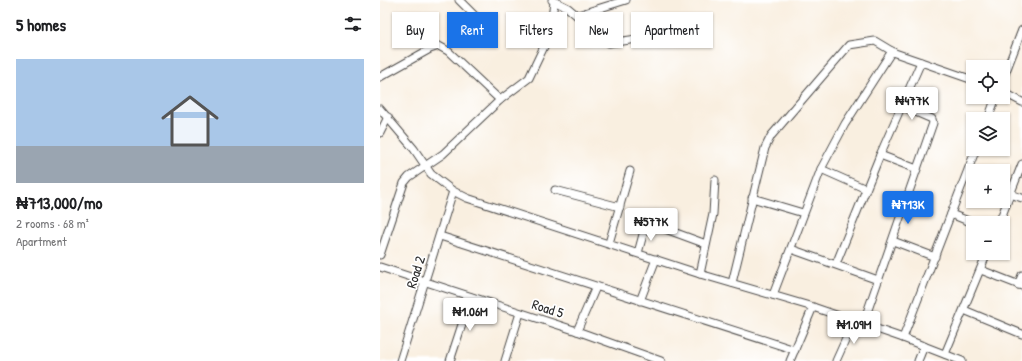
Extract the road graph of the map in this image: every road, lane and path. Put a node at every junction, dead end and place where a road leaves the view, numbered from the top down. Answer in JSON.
{"nodes":[{"id":1,"x":459,"y":0,"type":"edge"},
{"id":2,"x":626,"y":0,"type":"edge"},
{"id":3,"x":553,"y":1,"type":"edge"},
{"id":4,"x":471,"y":12,"type":"edge"},
{"id":5,"x":590,"y":12,"type":"edge"},
{"id":6,"x":575,"y":14,"type":"edge"},
{"id":7,"x":1022,"y":30,"type":"edge"},
{"id":8,"x":892,"y":51,"type":"junction"},
{"id":9,"x":1010,"y":61,"type":"edge"},
{"id":10,"x":921,"y":62,"type":"junction"},
{"id":11,"x":380,"y":77,"type":"edge"},
{"id":12,"x":966,"y":78,"type":"edge"},
{"id":13,"x":1010,"y":96,"type":"edge"},
{"id":14,"x":500,"y":100,"type":"junction"},
{"id":15,"x":1022,"y":102,"type":"edge"},
{"id":16,"x":902,"y":106,"type":"junction"},
{"id":17,"x":380,"y":109,"type":"edge"},
{"id":18,"x":388,"y":117,"type":"junction"},
{"id":19,"x":380,"y":133,"type":"edge"},
{"id":20,"x":880,"y":155,"type":"junction"},
{"id":21,"x":973,"y":156,"type":"edge"},
{"id":22,"x":1022,"y":164,"type":"edge"},
{"id":23,"x":426,"y":166,"type":"junction"},
{"id":24,"x":821,"y":169,"type":"junction"},
{"id":25,"x":917,"y":169,"type":"junction"},
{"id":26,"x":630,"y":171,"type":"dead end"},
{"id":27,"x":715,"y":180,"type":"dead end"},
{"id":28,"x":555,"y":190,"type":"dead end"},
{"id":29,"x":866,"y":190,"type":"junction"},
{"id":30,"x":453,"y":191,"type":"junction"},
{"id":31,"x":1010,"y":194,"type":"joint"},
{"id":32,"x":752,"y":198,"type":"junction"},
{"id":33,"x":1022,"y":198,"type":"edge"},
{"id":34,"x":620,"y":207,"type":"junction"},
{"id":35,"x":803,"y":213,"type":"junction"},
{"id":36,"x":951,"y":214,"type":"junction"},
{"id":37,"x":966,"y":220,"type":"edge"},
{"id":38,"x":440,"y":236,"type":"junction"},
{"id":39,"x":893,"y":241,"type":"junction"},
{"id":40,"x":609,"y":243,"type":"junction"},
{"id":41,"x":706,"y":244,"type":"junction"},
{"id":42,"x":791,"y":249,"type":"junction"},
{"id":43,"x":638,"y":253,"type":"junction"},
{"id":44,"x":380,"y":255,"type":"edge"},
{"id":45,"x":935,"y":256,"type":"junction"},
{"id":46,"x":656,"y":259,"type":"junction"},
{"id":47,"x":985,"y":260,"type":"edge"},
{"id":48,"x":836,"y":264,"type":"junction"},
{"id":49,"x":380,"y":267,"type":"edge"},
{"id":50,"x":981,"y":270,"type":"junction"},
{"id":51,"x":700,"y":274,"type":"junction"},
{"id":52,"x":1022,"y":275,"type":"edge"},
{"id":53,"x":878,"y":280,"type":"junction"},
{"id":54,"x":425,"y":282,"type":"junction"},
{"id":55,"x":732,"y":283,"type":"junction"},
{"id":56,"x":1020,"y":285,"type":"edge"},
{"id":57,"x":596,"y":287,"type":"junction"},
{"id":58,"x":773,"y":295,"type":"junction"},
{"id":59,"x":471,"y":297,"type":"junction"},
{"id":60,"x":640,"y":301,"type":"junction"},
{"id":61,"x":813,"y":307,"type":"junction"},
{"id":62,"x":964,"y":310,"type":"junction"},
{"id":63,"x":520,"y":313,"type":"junction"},
{"id":64,"x":854,"y":321,"type":"junction"},
{"id":65,"x":863,"y":324,"type":"junction"},
{"id":66,"x":577,"y":331,"type":"junction"},
{"id":67,"x":1022,"y":334,"type":"edge"},
{"id":68,"x":903,"y":338,"type":"junction"},
{"id":69,"x":924,"y":346,"type":"junction"},
{"id":70,"x":795,"y":350,"type":"junction"},
{"id":71,"x":946,"y":354,"type":"junction"},
{"id":72,"x":400,"y":361,"type":"edge"},
{"id":73,"x":450,"y":361,"type":"edge"},
{"id":74,"x":505,"y":361,"type":"edge"},
{"id":75,"x":661,"y":361,"type":"edge"},
{"id":76,"x":790,"y":361,"type":"edge"},
{"id":77,"x":836,"y":361,"type":"edge"},
{"id":78,"x":918,"y":361,"type":"edge"},
{"id":79,"x":962,"y":361,"type":"edge"}],
"edges":[{"from":1,"to":4,"type":"street"},
{"from":2,"to":5,"type":"street"},
{"from":3,"to":6,"type":"street"},
{"from":3,"to":14,"type":"street"},
{"from":7,"to":9,"type":"street"},
{"from":8,"to":10,"type":"street"},
{"from":8,"to":24,"type":"street"},
{"from":8,"to":32,"type":"street"},
{"from":10,"to":12,"type":"street"},
{"from":10,"to":16,"type":"street"},
{"from":11,"to":14,"type":"street"},
{"from":13,"to":15,"type":"street"},
{"from":14,"to":23,"type":"street"},
{"from":16,"to":20,"type":"street"},
{"from":16,"to":25,"type":"street"},
{"from":17,"to":18,"type":"street"},
{"from":18,"to":19,"type":"street"},
{"from":18,"to":23,"type":"street"},
{"from":20,"to":25,"type":"street"},
{"from":20,"to":29,"type":"street"},
{"from":21,"to":36,"type":"street"},
{"from":22,"to":31,"type":"street"},
{"from":23,"to":30,"type":"street"},
{"from":23,"to":44,"type":"street"},
{"from":24,"to":29,"type":"street"},
{"from":24,"to":35,"type":"street"},
{"from":25,"to":39,"type":"street"},
{"from":26,"to":34,"type":"street"},
{"from":27,"to":41,"type":"street"},
{"from":28,"to":34,"type":"street"},
{"from":29,"to":48,"type":"street"},
{"from":30,"to":38,"type":"street","name":"Road 2"},
{"from":30,"to":40,"type":"street"},
{"from":31,"to":33,"type":"street"},
{"from":32,"to":35,"type":"street"},
{"from":32,"to":55,"type":"street"},
{"from":34,"to":40,"type":"street"},
{"from":35,"to":42,"type":"street"},
{"from":36,"to":37,"type":"street"},
{"from":36,"to":45,"type":"street"},
{"from":38,"to":54,"type":"street","name":"Road 2"},
{"from":38,"to":57,"type":"street"},
{"from":39,"to":45,"type":"street"},
{"from":39,"to":53,"type":"street"},
{"from":40,"to":43,"type":"street"},
{"from":41,"to":43,"type":"street"},
{"from":41,"to":51,"type":"street"},
{"from":42,"to":48,"type":"street"},
{"from":42,"to":58,"type":"street"},
{"from":43,"to":46,"type":"street"},
{"from":45,"to":68,"type":"street"},
{"from":46,"to":51,"type":"street"},
{"from":46,"to":60,"type":"street"},
{"from":47,"to":50,"type":"street"},
{"from":48,"to":53,"type":"street"},
{"from":49,"to":54,"type":"street","name":"Road 5"},
{"from":50,"to":56,"type":"street"},
{"from":50,"to":62,"type":"street"},
{"from":51,"to":55,"type":"street"},
{"from":52,"to":56,"type":"street"},
{"from":53,"to":65,"type":"street"},
{"from":54,"to":59,"type":"street","name":"Road 5"},
{"from":54,"to":72,"type":"street","name":"Road 2"},
{"from":55,"to":58,"type":"street"},
{"from":57,"to":60,"type":"street"},
{"from":57,"to":66,"type":"street"},
{"from":58,"to":61,"type":"street"},
{"from":59,"to":63,"type":"street","name":"Road 5"},
{"from":59,"to":73,"type":"street"},
{"from":60,"to":70,"type":"street"},
{"from":61,"to":64,"type":"street"},
{"from":61,"to":70,"type":"street"},
{"from":62,"to":67,"type":"street"},
{"from":62,"to":71,"type":"street"},
{"from":63,"to":66,"type":"street","name":"Road 5"},
{"from":63,"to":74,"type":"street"},
{"from":64,"to":65,"type":"street"},
{"from":64,"to":77,"type":"street"},
{"from":65,"to":68,"type":"street"},
{"from":66,"to":75,"type":"street","name":"Road 5"},
{"from":68,"to":69,"type":"street"},
{"from":69,"to":71,"type":"street"},
{"from":69,"to":78,"type":"street"},
{"from":70,"to":76,"type":"street"},
{"from":71,"to":79,"type":"street"}]}
